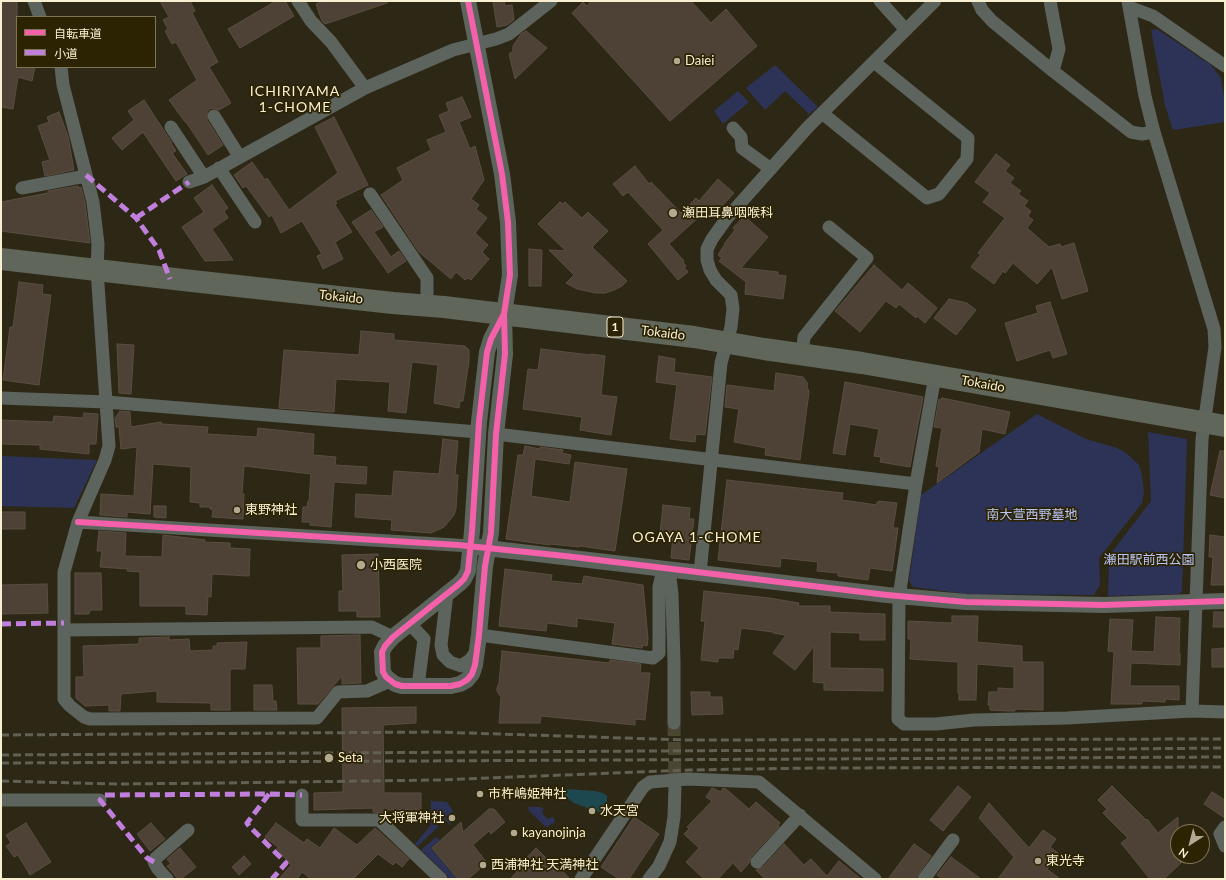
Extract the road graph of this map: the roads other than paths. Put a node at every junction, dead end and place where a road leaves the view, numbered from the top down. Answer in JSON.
{"nodes":[{"id":1,"x":34,"y":1,"type":"edge"},
{"id":2,"x":298,"y":1,"type":"edge"},
{"id":3,"x":468,"y":1,"type":"edge"},
{"id":4,"x":551,"y":1,"type":"edge"},
{"id":5,"x":880,"y":1,"type":"edge"},
{"id":6,"x":936,"y":1,"type":"edge"},
{"id":7,"x":978,"y":1,"type":"edge"},
{"id":8,"x":1050,"y":1,"type":"edge"},
{"id":9,"x":1128,"y":4,"type":"edge"},
{"id":10,"x":40,"y":16,"type":"edge"},
{"id":11,"x":906,"y":30,"type":"junction"},
{"id":12,"x":477,"y":44,"type":"junction"},
{"id":13,"x":874,"y":62,"type":"junction"},
{"id":14,"x":1225,"y":66,"type":"edge"},
{"id":15,"x":60,"y":68,"type":"edge"},
{"id":16,"x":1053,"y":71,"type":"junction"},
{"id":17,"x":364,"y":88,"type":"junction"},
{"id":18,"x":822,"y":113,"type":"junction"},
{"id":19,"x":214,"y":116,"type":"dead end"},
{"id":20,"x":171,"y":127,"type":"dead end"},
{"id":21,"x":733,"y":128,"type":"dead end"},
{"id":22,"x":1154,"y":132,"type":"junction"},
{"id":23,"x":239,"y":156,"type":"junction"},
{"id":24,"x":220,"y":168,"type":"junction"},
{"id":25,"x":771,"y":169,"type":"junction"},
{"id":26,"x":86,"y":176,"type":"junction"},
{"id":27,"x":204,"y":177,"type":"junction"},
{"id":28,"x":189,"y":182,"type":"dead end"},
{"id":29,"x":22,"y":188,"type":"dead end"},
{"id":30,"x":370,"y":194,"type":"dead end"},
{"id":31,"x":255,"y":222,"type":"dead end"},
{"id":32,"x":829,"y":227,"type":"dead end"},
{"id":33,"x":1,"y":259,"type":"edge"},
{"id":34,"x":97,"y":270,"type":"junction"},
{"id":35,"x":427,"y":306,"type":"junction"},
{"id":36,"x":504,"y":314,"type":"junction"},
{"id":37,"x":1220,"y":328,"type":"edge"},
{"id":38,"x":726,"y":343,"type":"junction"},
{"id":39,"x":802,"y":354,"type":"junction"},
{"id":40,"x":935,"y":376,"type":"junction"},
{"id":41,"x":1,"y":398,"type":"edge"},
{"id":42,"x":106,"y":402,"type":"junction"},
{"id":43,"x":1204,"y":422,"type":"junction"},
{"id":44,"x":1225,"y":426,"type":"edge"},
{"id":45,"x":478,"y":432,"type":"junction"},
{"id":46,"x":496,"y":434,"type":"junction"},
{"id":47,"x":712,"y":460,"type":"junction"},
{"id":48,"x":916,"y":484,"type":"junction"},
{"id":49,"x":78,"y":522,"type":"junction"},
{"id":50,"x":471,"y":546,"type":"junction"},
{"id":51,"x":488,"y":548,"type":"junction"},
{"id":52,"x":669,"y":570,"type":"junction"},
{"id":53,"x":700,"y":573,"type":"junction"},
{"id":54,"x":447,"y":593,"type":"junction"},
{"id":55,"x":899,"y":597,"type":"junction"},
{"id":56,"x":1195,"y":601,"type":"junction"},
{"id":57,"x":1225,"y":601,"type":"edge"},
{"id":58,"x":409,"y":624,"type":"junction"},
{"id":59,"x":64,"y":630,"type":"junction"},
{"id":60,"x":479,"y":635,"type":"junction"},
{"id":61,"x":394,"y":636,"type":"junction"},
{"id":62,"x":476,"y":652,"type":"junction"},
{"id":63,"x":390,"y":681,"type":"junction"},
{"id":64,"x":418,"y":686,"type":"junction"},
{"id":65,"x":1192,"y":711,"type":"junction"},
{"id":66,"x":1225,"y":712,"type":"edge"},
{"id":67,"x":674,"y":722,"type":"tunnel mouth"},
{"id":68,"x":675,"y":786,"type":"tunnel mouth"},
{"id":69,"x":302,"y":795,"type":"dead end"},
{"id":70,"x":1,"y":800,"type":"edge"},
{"id":71,"x":100,"y":800,"type":"dead end"},
{"id":72,"x":800,"y":815,"type":"junction"},
{"id":73,"x":1225,"y":827,"type":"edge"},
{"id":74,"x":188,"y":830,"type":"dead end"},
{"id":75,"x":952,"y":840,"type":"dead end"},
{"id":76,"x":1225,"y":846,"type":"edge"},
{"id":77,"x":757,"y":862,"type":"dead end"},
{"id":78,"x":166,"y":879,"type":"edge"},
{"id":79,"x":442,"y":879,"type":"edge"},
{"id":80,"x":581,"y":879,"type":"edge"},
{"id":81,"x":649,"y":879,"type":"edge"},
{"id":82,"x":875,"y":879,"type":"edge"},
{"id":83,"x":924,"y":879,"type":"edge"}],
"edges":[{"from":1,"to":10,"type":"street"},
{"from":2,"to":17,"type":"street"},
{"from":3,"to":12,"type":"street"},
{"from":4,"to":12,"type":"street"},
{"from":5,"to":11,"type":"street"},
{"from":6,"to":11,"type":"street"},
{"from":7,"to":16,"type":"street"},
{"from":8,"to":16,"type":"street"},
{"from":9,"to":14,"type":"street"},
{"from":9,"to":22,"type":"street"},
{"from":11,"to":13,"type":"street"},
{"from":12,"to":17,"type":"street"},
{"from":12,"to":36,"type":"street"},
{"from":13,"to":18,"type":"street"},
{"from":13,"to":18,"type":"street"},
{"from":15,"to":26,"type":"street"},
{"from":16,"to":22,"type":"street"},
{"from":17,"to":23,"type":"street"},
{"from":18,"to":25,"type":"street"},
{"from":19,"to":23,"type":"street"},
{"from":20,"to":27,"type":"street"},
{"from":21,"to":25,"type":"street"},
{"from":22,"to":37,"type":"street"},
{"from":23,"to":24,"type":"street"},
{"from":24,"to":27,"type":"street"},
{"from":24,"to":31,"type":"street"},
{"from":25,"to":38,"type":"street"},
{"from":26,"to":29,"type":"street"},
{"from":26,"to":34,"type":"street"},
{"from":27,"to":28,"type":"street"},
{"from":30,"to":35,"type":"street"},
{"from":32,"to":39,"type":"street"},
{"from":33,"to":34,"type":"highway","name":"Tokaido","number":"1"},
{"from":34,"to":35,"type":"highway","name":"Tokaido","number":"1"},
{"from":34,"to":42,"type":"street"},
{"from":35,"to":36,"type":"highway","name":"Tokaido","number":"1"},
{"from":36,"to":38,"type":"highway","name":"Tokaido","number":"1"},
{"from":36,"to":45,"type":"street"},
{"from":36,"to":46,"type":"street"},
{"from":37,"to":43,"type":"street"},
{"from":38,"to":39,"type":"highway","name":"Tokaido","number":"1"},
{"from":38,"to":47,"type":"street"},
{"from":39,"to":40,"type":"highway","name":"Tokaido","number":"1"},
{"from":40,"to":43,"type":"highway","name":"Tokaido","number":"1"},
{"from":40,"to":48,"type":"street"},
{"from":41,"to":42,"type":"street"},
{"from":42,"to":45,"type":"street"},
{"from":42,"to":49,"type":"street"},
{"from":43,"to":44,"type":"highway","name":"Tokaido","number":"1"},
{"from":43,"to":56,"type":"street"},
{"from":45,"to":50,"type":"street"},
{"from":46,"to":47,"type":"street"},
{"from":46,"to":51,"type":"street"},
{"from":47,"to":48,"type":"street"},
{"from":47,"to":53,"type":"street"},
{"from":48,"to":55,"type":"street"},
{"from":49,"to":50,"type":"street"},
{"from":49,"to":59,"type":"street"},
{"from":50,"to":51,"type":"street"},
{"from":50,"to":54,"type":"street"},
{"from":51,"to":52,"type":"street"},
{"from":51,"to":60,"type":"street"},
{"from":52,"to":53,"type":"street"},
{"from":52,"to":60,"type":"street"},
{"from":52,"to":67,"type":"street"},
{"from":53,"to":55,"type":"street"},
{"from":54,"to":58,"type":"street"},
{"from":54,"to":62,"type":"street"},
{"from":55,"to":56,"type":"street"},
{"from":55,"to":65,"type":"street"},
{"from":56,"to":57,"type":"street"},
{"from":56,"to":65,"type":"street"},
{"from":58,"to":61,"type":"street"},
{"from":58,"to":64,"type":"street"},
{"from":59,"to":61,"type":"street"},
{"from":59,"to":63,"type":"street"},
{"from":60,"to":62,"type":"street"},
{"from":61,"to":63,"type":"street"},
{"from":62,"to":64,"type":"street"},
{"from":63,"to":64,"type":"street"},
{"from":65,"to":66,"type":"street"},
{"from":68,"to":81,"type":"street"},
{"from":69,"to":79,"type":"street"},
{"from":70,"to":71,"type":"street"},
{"from":72,"to":77,"type":"street"},
{"from":72,"to":80,"type":"street"},
{"from":72,"to":82,"type":"street"},
{"from":73,"to":76,"type":"street"},
{"from":74,"to":78,"type":"street"},
{"from":75,"to":83,"type":"street"}]}
